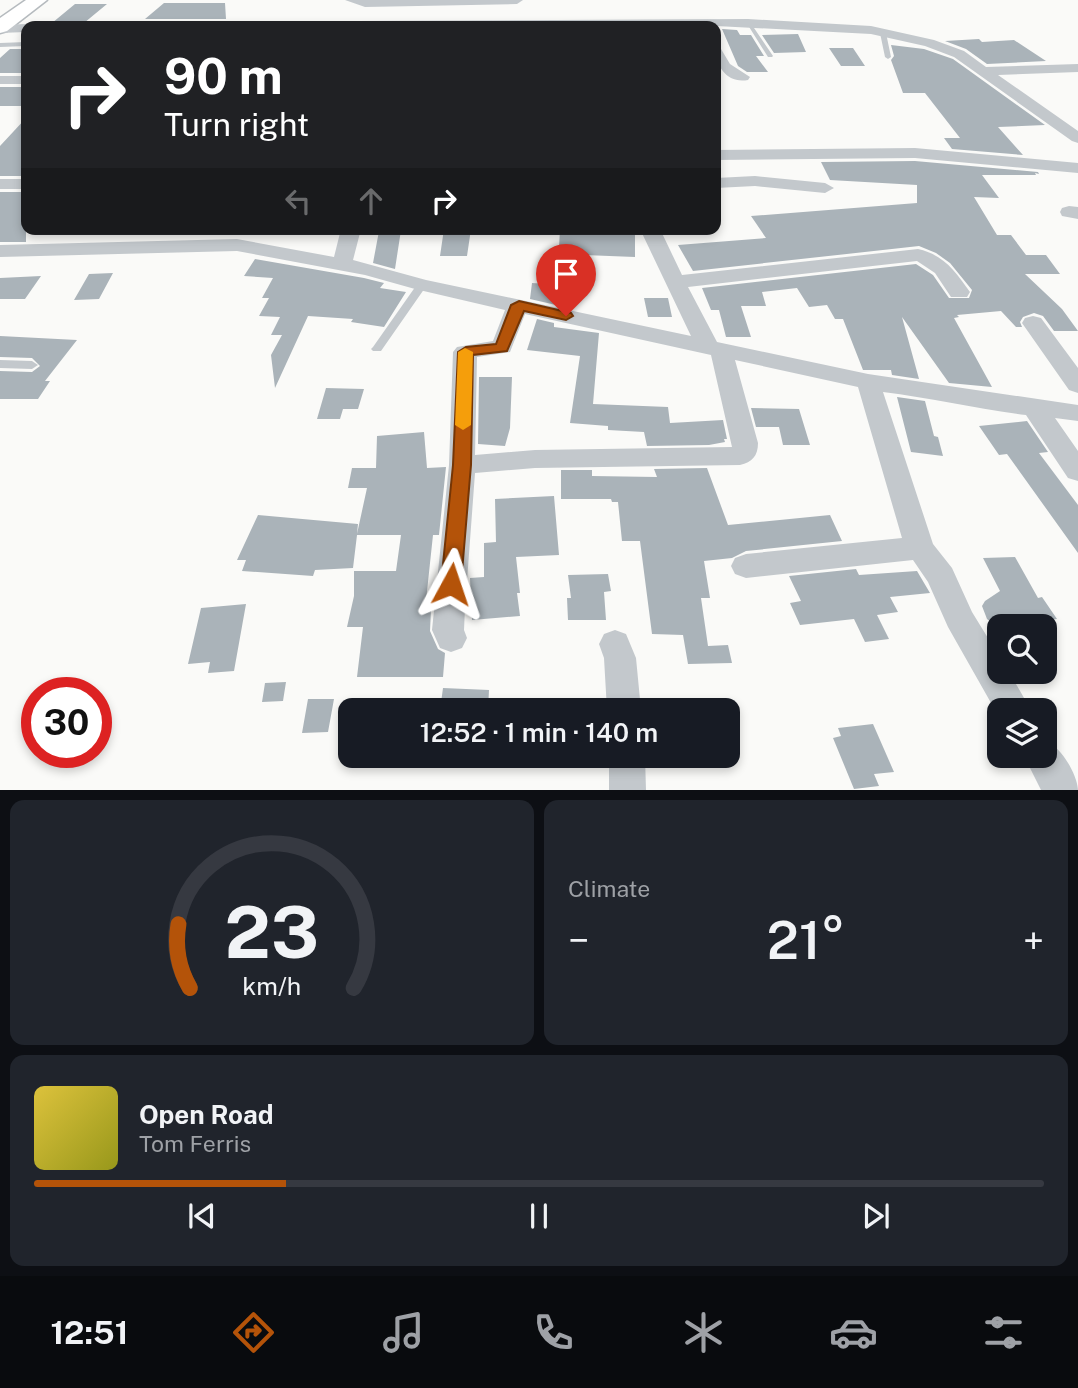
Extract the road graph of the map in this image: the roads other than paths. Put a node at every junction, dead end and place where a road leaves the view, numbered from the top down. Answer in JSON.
{"nodes":[{"id":1,"x":9,"y":0,"type":"edge"},
{"id":2,"x":38,"y":0,"type":"edge"},
{"id":3,"x":351,"y":0,"type":"edge"},
{"id":4,"x":517,"y":0,"type":"edge"},
{"id":5,"x":0,"y":7,"type":"edge"},
{"id":6,"x":538,"y":18,"type":"edge"},
{"id":7,"x":498,"y":21,"type":"edge"},
{"id":8,"x":748,"y":23,"type":"junction"},
{"id":9,"x":721,"y":24,"type":"edge"},
{"id":10,"x":0,"y":28,"type":"edge"},
{"id":11,"x":21,"y":29,"type":"edge"},
{"id":12,"x":883,"y":33,"type":"junction"},
{"id":13,"x":21,"y":44,"type":"edge"},
{"id":14,"x":0,"y":45,"type":"edge"},
{"id":15,"x":770,"y":56,"type":"dead end"},
{"id":16,"x":888,"y":57,"type":"dead end"},
{"id":17,"x":721,"y":60,"type":"edge"},
{"id":18,"x":1078,"y":68,"type":"edge"},
{"id":19,"x":981,"y":71,"type":"junction"},
{"id":20,"x":743,"y":77,"type":"dead end"},
{"id":21,"x":0,"y":80,"type":"edge"},
{"id":22,"x":21,"y":80,"type":"edge"},
{"id":23,"x":1027,"y":85,"type":"dead end"},
{"id":24,"x":1002,"y":86,"type":"junction"},
{"id":25,"x":1078,"y":138,"type":"edge"},
{"id":26,"x":721,"y":155,"type":"edge"},
{"id":27,"x":1078,"y":168,"type":"edge"},
{"id":28,"x":721,"y":183,"type":"edge"},
{"id":29,"x":0,"y":184,"type":"edge"},
{"id":30,"x":21,"y":184,"type":"edge"},
{"id":31,"x":825,"y":188,"type":"dead end"},
{"id":32,"x":349,"y":235,"type":"edge"},
{"id":33,"x":653,"y":235,"type":"edge"},
{"id":34,"x":226,"y":237,"type":"edge"},
{"id":35,"x":137,"y":239,"type":"edge"},
{"id":36,"x":0,"y":251,"type":"edge"},
{"id":37,"x":342,"y":263,"type":"junction"},
{"id":38,"x":676,"y":282,"type":"junction"},
{"id":39,"x":422,"y":285,"type":"junction"},
{"id":40,"x":959,"y":292,"type":"dead end"},
{"id":41,"x":519,"y":305,"type":"junction"},
{"id":42,"x":1033,"y":323,"type":"dead end"},
{"id":43,"x":377,"y":349,"type":"dead end"},
{"id":44,"x":715,"y":349,"type":"junction"},
{"id":45,"x":0,"y":364,"type":"edge"},
{"id":46,"x":32,"y":365,"type":"dead end"},
{"id":47,"x":868,"y":382,"type":"junction"},
{"id":48,"x":1078,"y":385,"type":"edge"},
{"id":49,"x":1035,"y":409,"type":"junction"},
{"id":50,"x":1078,"y":413,"type":"edge"},
{"id":51,"x":462,"y":465,"type":"junction"},
{"id":52,"x":1078,"y":471,"type":"edge"},
{"id":53,"x":920,"y":548,"type":"junction"},
{"id":54,"x":746,"y":566,"type":"dead end"},
{"id":55,"x":451,"y":638,"type":"dead end"},
{"id":56,"x":615,"y":644,"type":"dead end"},
{"id":57,"x":623,"y":698,"type":"edge"},
{"id":58,"x":1007,"y":698,"type":"edge"},
{"id":59,"x":627,"y":768,"type":"edge"},
{"id":60,"x":1049,"y":768,"type":"edge"},
{"id":61,"x":628,"y":789,"type":"edge"},
{"id":62,"x":1062,"y":789,"type":"edge"}],
"edges":[{"from":1,"to":5,"type":"main road"},
{"from":2,"to":10,"type":"main road"},
{"from":3,"to":4,"type":"street"},
{"from":6,"to":7,"type":"street"},
{"from":8,"to":9,"type":"street"},
{"from":8,"to":12,"type":"street"},
{"from":8,"to":15,"type":"lane"},
{"from":10,"to":11,"type":"street"},
{"from":12,"to":16,"type":"lane"},
{"from":12,"to":19,"type":"street"},
{"from":13,"to":14,"type":"lane"},
{"from":17,"to":20,"type":"street"},
{"from":18,"to":19,"type":"street"},
{"from":19,"to":24,"type":"street"},
{"from":21,"to":22,"type":"street"},
{"from":23,"to":24,"type":"street"},
{"from":24,"to":25,"type":"street"},
{"from":26,"to":27,"type":"street"},
{"from":28,"to":31,"type":"street"},
{"from":29,"to":30,"type":"street"},
{"from":32,"to":37,"type":"street"},
{"from":33,"to":38,"type":"street"},
{"from":34,"to":35,"type":"street"},
{"from":34,"to":37,"type":"street"},
{"from":35,"to":36,"type":"street"},
{"from":37,"to":39,"type":"street"},
{"from":38,"to":40,"type":"street"},
{"from":38,"to":44,"type":"street"},
{"from":39,"to":41,"type":"street"},
{"from":39,"to":43,"type":"lane"},
{"from":41,"to":44,"type":"street"},
{"from":41,"to":51,"type":"street"},
{"from":42,"to":48,"type":"street"},
{"from":44,"to":47,"type":"street"},
{"from":44,"to":51,"type":"street"},
{"from":45,"to":46,"type":"lane"},
{"from":47,"to":49,"type":"street"},
{"from":47,"to":53,"type":"street"},
{"from":49,"to":50,"type":"street"},
{"from":49,"to":52,"type":"street"},
{"from":51,"to":55,"type":"street"},
{"from":53,"to":54,"type":"street"},
{"from":53,"to":58,"type":"street"},
{"from":56,"to":57,"type":"street"},
{"from":59,"to":61,"type":"street"},
{"from":60,"to":62,"type":"street"}]}
